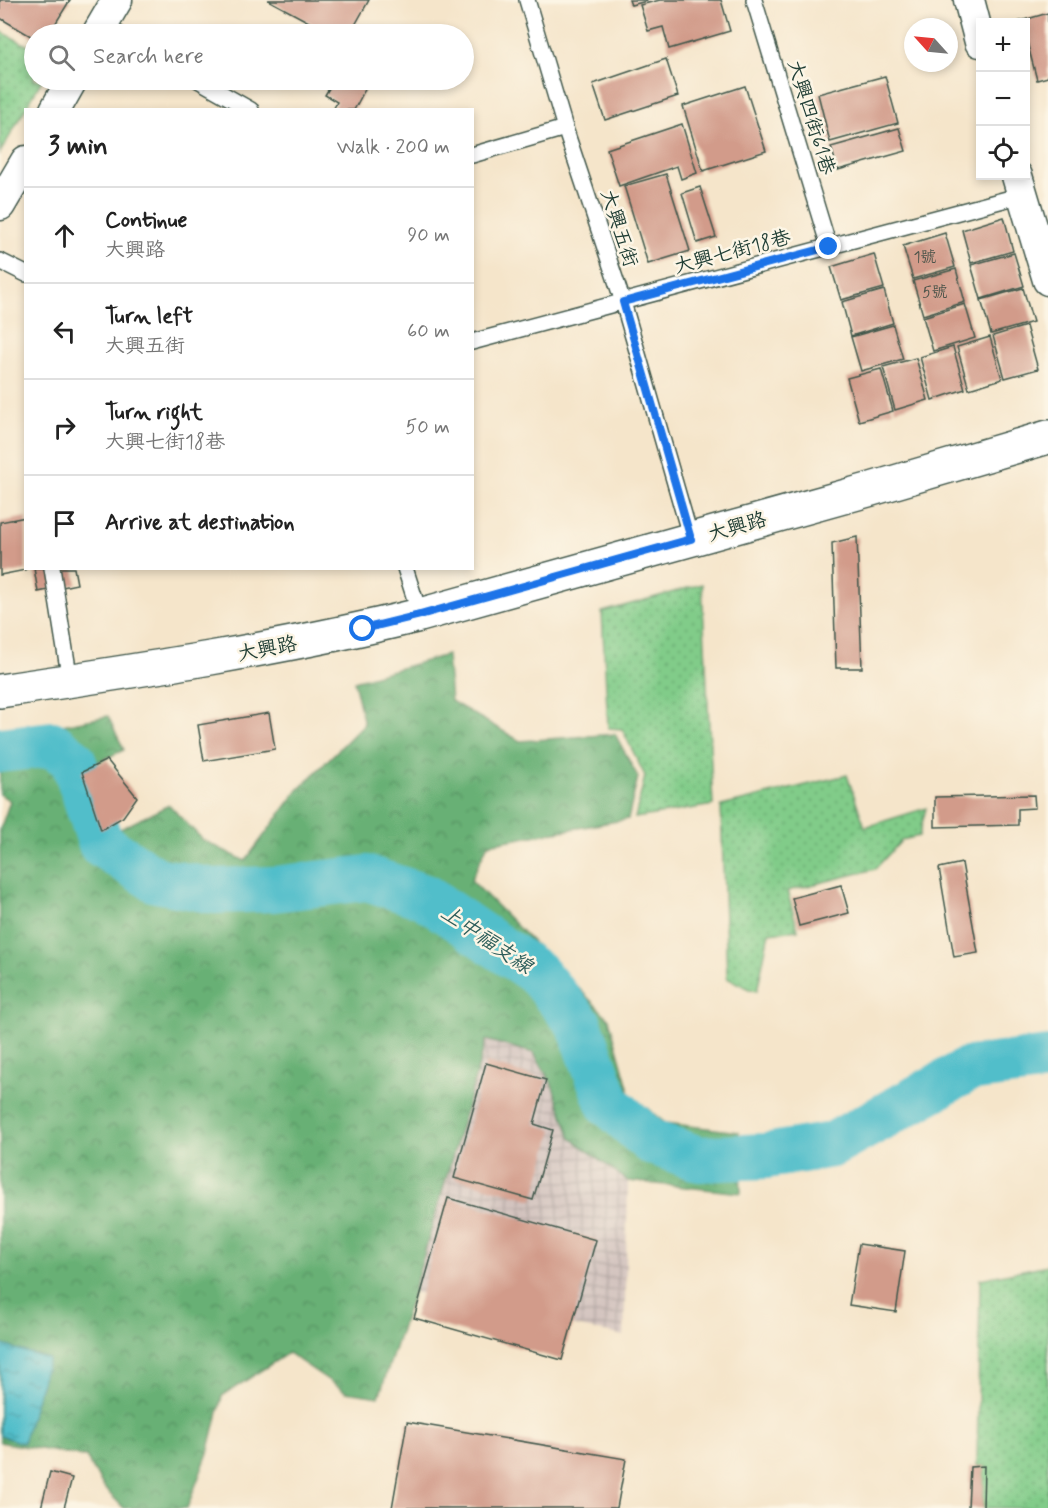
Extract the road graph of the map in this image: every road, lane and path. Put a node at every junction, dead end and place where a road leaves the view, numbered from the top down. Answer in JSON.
{"nodes":[{"id":1,"x":117,"y":0,"type":"edge"},
{"id":2,"x":527,"y":0,"type":"edge"},
{"id":3,"x":754,"y":0,"type":"edge"},
{"id":4,"x":973,"y":1,"type":"edge"},
{"id":5,"x":976,"y":18,"type":"edge"},
{"id":6,"x":109,"y":24,"type":"edge"},
{"id":7,"x":66,"y":90,"type":"edge"},
{"id":8,"x":216,"y":90,"type":"edge"},
{"id":9,"x":56,"y":108,"type":"edge"},
{"id":10,"x":247,"y":108,"type":"edge"},
{"id":11,"x":565,"y":128,"type":"junction"},
{"id":12,"x":474,"y":154,"type":"edge"},
{"id":13,"x":24,"y":163,"type":"edge"},
{"id":14,"x":1020,"y":185,"type":"edge"},
{"id":15,"x":0,"y":205,"type":"edge"},
{"id":16,"x":829,"y":247,"type":"junction"},
{"id":17,"x":0,"y":261,"type":"edge"},
{"id":18,"x":24,"y":273,"type":"edge"},
{"id":19,"x":1048,"y":280,"type":"edge"},
{"id":20,"x":623,"y":302,"type":"junction"},
{"id":21,"x":474,"y":341,"type":"edge"},
{"id":22,"x":1048,"y":437,"type":"edge"},
{"id":23,"x":691,"y":539,"type":"junction"},
{"id":24,"x":52,"y":570,"type":"edge"},
{"id":25,"x":406,"y":570,"type":"edge"},
{"id":26,"x":420,"y":615,"type":"junction"},
{"id":27,"x":70,"y":681,"type":"junction"},
{"id":28,"x":0,"y":691,"type":"edge"}],
"edges":[{"from":1,"to":6,"type":"street"},
{"from":2,"to":11,"type":"lane","name":"大興五街"},
{"from":3,"to":16,"type":"lane","name":"大興四街61巷"},
{"from":4,"to":5,"type":"street"},
{"from":7,"to":9,"type":"street"},
{"from":8,"to":10,"type":"lane"},
{"from":11,"to":12,"type":"lane"},
{"from":11,"to":20,"type":"lane","name":"大興五街"},
{"from":13,"to":15,"type":"street"},
{"from":14,"to":16,"type":"lane","name":"大興七街18巷"},
{"from":14,"to":19,"type":"street"},
{"from":16,"to":20,"type":"lane","name":"大興七街18巷"},
{"from":17,"to":18,"type":"lane"},
{"from":20,"to":21,"type":"lane","name":"大興七街18巷"},
{"from":20,"to":23,"type":"lane","name":"大興五街"},
{"from":22,"to":23,"type":"street","name":"大興路"},
{"from":23,"to":26,"type":"street","name":"大興路"},
{"from":24,"to":27,"type":"lane"},
{"from":25,"to":26,"type":"lane"},
{"from":26,"to":27,"type":"street","name":"大興路"},
{"from":27,"to":28,"type":"street","name":"大興路"}]}
